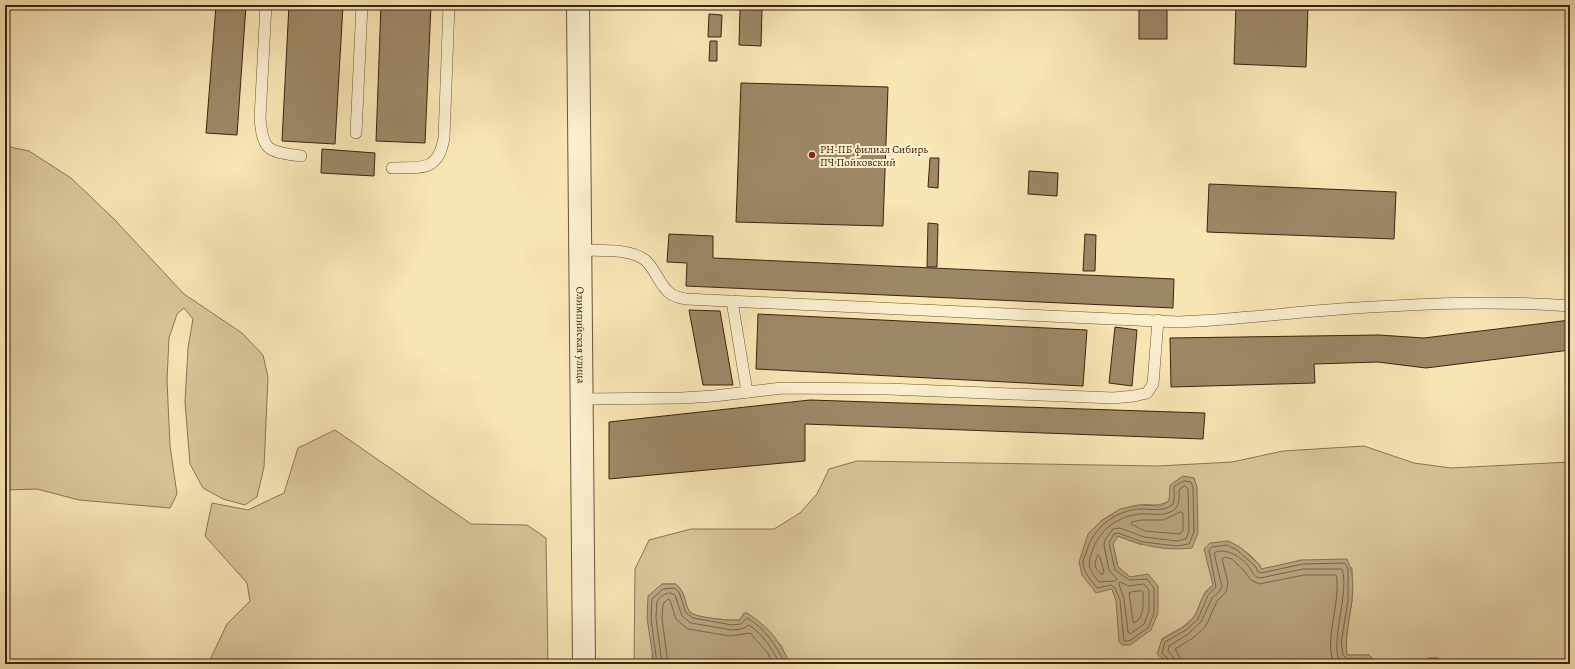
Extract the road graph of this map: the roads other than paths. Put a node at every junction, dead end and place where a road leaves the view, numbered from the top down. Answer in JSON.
{"nodes":[{"id":1,"x":266,"y":5,"type":"edge"},
{"id":2,"x":362,"y":5,"type":"edge"},
{"id":3,"x":449,"y":5,"type":"edge"},
{"id":4,"x":578,"y":5,"type":"edge"},
{"id":5,"x":356,"y":134,"type":"dead end"},
{"id":6,"x":301,"y":156,"type":"dead end"},
{"id":7,"x":392,"y":168,"type":"dead end"},
{"id":8,"x":580,"y":250,"type":"junction"},
{"id":9,"x":732,"y":301,"type":"junction"},
{"id":10,"x":1570,"y":306,"type":"edge"},
{"id":11,"x":1158,"y":320,"type":"junction"},
{"id":12,"x":747,"y":392,"type":"junction"},
{"id":13,"x":582,"y":399,"type":"junction"},
{"id":14,"x":584,"y":664,"type":"edge"}],
"edges":[{"from":1,"to":6,"type":"lane"},
{"from":2,"to":5,"type":"lane"},
{"from":3,"to":7,"type":"lane"},
{"from":4,"to":8,"type":"street","name":"Олимпийская улица"},
{"from":8,"to":9,"type":"lane"},
{"from":8,"to":13,"type":"street","name":"Олимпийская улица"},
{"from":9,"to":11,"type":"lane"},
{"from":9,"to":12,"type":"lane"},
{"from":10,"to":11,"type":"lane"},
{"from":11,"to":12,"type":"lane"},
{"from":12,"to":13,"type":"lane"},
{"from":13,"to":14,"type":"street","name":"Олимпийская улица"}]}
